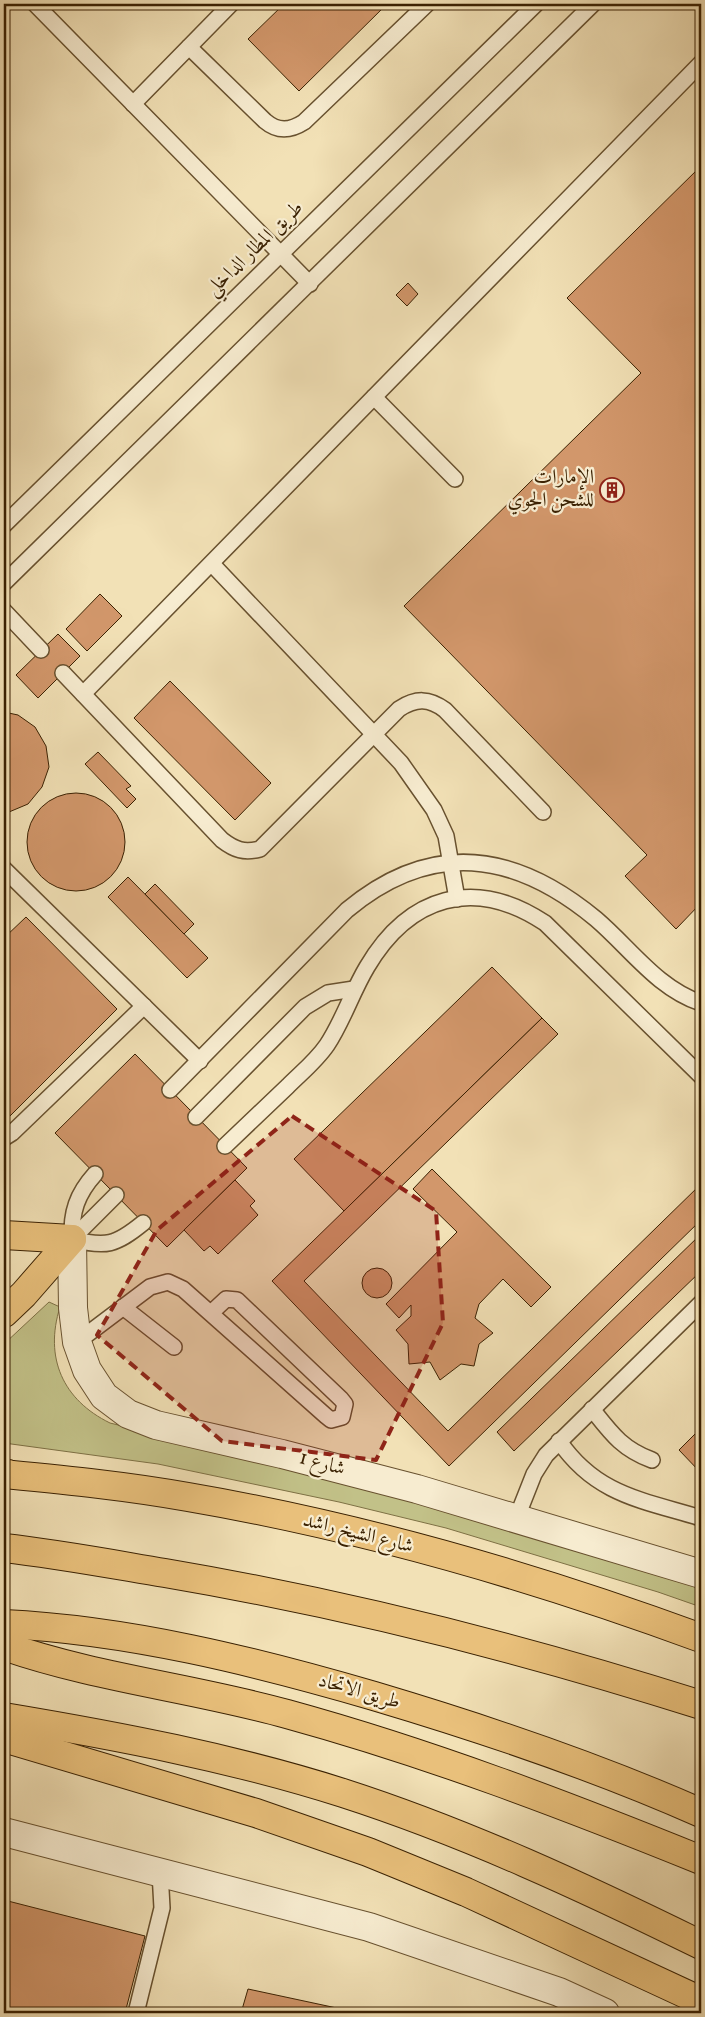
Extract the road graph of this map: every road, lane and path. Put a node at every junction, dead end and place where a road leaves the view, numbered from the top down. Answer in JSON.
{"nodes":[{"id":1,"x":35,"y":4,"type":"edge"},
{"id":2,"x":231,"y":4,"type":"edge"},
{"id":3,"x":427,"y":4,"type":"edge"},
{"id":4,"x":536,"y":4,"type":"edge"},
{"id":5,"x":593,"y":4,"type":"edge"},
{"id":6,"x":189,"y":46,"type":"junction"},
{"id":7,"x":701,"y":64,"type":"edge"},
{"id":8,"x":133,"y":104,"type":"junction"},
{"id":9,"x":280,"y":254,"type":"junction"},
{"id":10,"x":310,"y":284,"type":"junction"},
{"id":11,"x":374,"y":398,"type":"junction"},
{"id":12,"x":455,"y":479,"type":"dead end"},
{"id":13,"x":10,"y":513,"type":"edge"},
{"id":14,"x":4,"y":525,"type":"edge"},
{"id":15,"x":212,"y":564,"type":"junction"},
{"id":16,"x":4,"y":583,"type":"edge"},
{"id":17,"x":4,"y":611,"type":"edge"},
{"id":18,"x":41,"y":650,"type":"dead end"},
{"id":19,"x":63,"y":673,"type":"dead end"},
{"id":20,"x":83,"y":694,"type":"junction"},
{"id":21,"x":374,"y":734,"type":"junction"},
{"id":22,"x":543,"y":812,"type":"dead end"},
{"id":23,"x":452,"y":862,"type":"junction"},
{"id":24,"x":4,"y":869,"type":"edge"},
{"id":25,"x":457,"y":899,"type":"junction"},
{"id":26,"x":354,"y":989,"type":"junction"},
{"id":27,"x":701,"y":1003,"type":"edge"},
{"id":28,"x":144,"y":1006,"type":"junction"},
{"id":29,"x":200,"y":1061,"type":"junction"},
{"id":30,"x":701,"y":1076,"type":"edge"},
{"id":31,"x":170,"y":1090,"type":"dead end"},
{"id":32,"x":196,"y":1117,"type":"dead end"},
{"id":33,"x":4,"y":1138,"type":"edge"},
{"id":34,"x":224,"y":1146,"type":"dead end"},
{"id":35,"x":95,"y":1174,"type":"dead end"},
{"id":36,"x":116,"y":1195,"type":"dead end"},
{"id":37,"x":143,"y":1223,"type":"dead end"},
{"id":38,"x":4,"y":1235,"type":"edge"},
{"id":39,"x":72,"y":1239,"type":"junction"},
{"id":40,"x":701,"y":1303,"type":"edge"},
{"id":41,"x":123,"y":1307,"type":"junction"},
{"id":42,"x":4,"y":1313,"type":"edge"},
{"id":43,"x":211,"y":1313,"type":"junction"},
{"id":44,"x":77,"y":1342,"type":"junction"},
{"id":45,"x":174,"y":1347,"type":"dead end"},
{"id":46,"x":592,"y":1409,"type":"junction"},
{"id":47,"x":559,"y":1441,"type":"junction"},
{"id":48,"x":652,"y":1460,"type":"dead end"},
{"id":49,"x":5,"y":1474,"type":"edge"},
{"id":50,"x":517,"y":1517,"type":"junction"},
{"id":51,"x":701,"y":1518,"type":"edge"},
{"id":52,"x":4,"y":1548,"type":"edge"},
{"id":53,"x":701,"y":1574,"type":"edge"},
{"id":54,"x":4,"y":1624,"type":"edge"},
{"id":55,"x":701,"y":1638,"type":"edge"},
{"id":56,"x":4,"y":1646,"type":"edge"},
{"id":57,"x":701,"y":1705,"type":"edge"},
{"id":58,"x":4,"y":1717,"type":"edge"},
{"id":59,"x":4,"y":1738,"type":"edge"},
{"id":60,"x":701,"y":1812,"type":"edge"},
{"id":61,"x":4,"y":1832,"type":"edge"},
{"id":62,"x":701,"y":1860,"type":"edge"},
{"id":63,"x":160,"y":1872,"type":"junction"},
{"id":64,"x":701,"y":1945,"type":"edge"},
{"id":65,"x":701,"y":2001,"type":"edge"},
{"id":66,"x":603,"y":2011,"type":"edge"},
{"id":67,"x":136,"y":2013,"type":"edge"}],
"edges":[{"from":1,"to":8,"type":"lane"},
{"from":2,"to":6,"type":"lane"},
{"from":3,"to":6,"type":"lane"},
{"from":4,"to":9,"type":"lane","name":"طريق المطار الداخلي"},
{"from":5,"to":10,"type":"lane"},
{"from":6,"to":8,"type":"lane"},
{"from":7,"to":11,"type":"lane"},
{"from":8,"to":9,"type":"lane"},
{"from":9,"to":10,"type":"lane"},
{"from":9,"to":13,"type":"lane","name":"طريق المطار الداخلي"},
{"from":10,"to":16,"type":"lane"},
{"from":11,"to":12,"type":"lane"},
{"from":11,"to":15,"type":"lane"},
{"from":13,"to":14,"type":"lane","name":"طريق المطار الداخلي"},
{"from":15,"to":20,"type":"lane"},
{"from":15,"to":21,"type":"lane"},
{"from":17,"to":18,"type":"lane"},
{"from":19,"to":20,"type":"lane"},
{"from":20,"to":21,"type":"lane"},
{"from":21,"to":22,"type":"lane"},
{"from":21,"to":23,"type":"lane"},
{"from":23,"to":25,"type":"lane"},
{"from":23,"to":27,"type":"lane"},
{"from":23,"to":29,"type":"lane"},
{"from":24,"to":28,"type":"lane"},
{"from":25,"to":26,"type":"lane"},
{"from":25,"to":30,"type":"lane"},
{"from":26,"to":32,"type":"lane"},
{"from":26,"to":34,"type":"lane"},
{"from":28,"to":29,"type":"lane"},
{"from":28,"to":33,"type":"lane"},
{"from":29,"to":31,"type":"lane"},
{"from":35,"to":39,"type":"lane"},
{"from":36,"to":39,"type":"lane"},
{"from":37,"to":39,"type":"lane"},
{"from":38,"to":39,"type":"main road"},
{"from":39,"to":42,"type":"main road"},
{"from":39,"to":44,"type":"street","name":"شارع 1"},
{"from":40,"to":46,"type":"lane"},
{"from":41,"to":43,"type":"lane"},
{"from":41,"to":44,"type":"lane"},
{"from":41,"to":45,"type":"lane"},
{"from":43,"to":43,"type":"lane"},
{"from":44,"to":50,"type":"street","name":"شارع 1"},
{"from":46,"to":47,"type":"lane"},
{"from":46,"to":48,"type":"lane"},
{"from":47,"to":50,"type":"lane"},
{"from":47,"to":51,"type":"lane"},
{"from":49,"to":55,"type":"main road","name":"شارع الشيخ راشد"},
{"from":50,"to":53,"type":"street","name":"شارع 1"},
{"from":52,"to":57,"type":"main road"},
{"from":54,"to":60,"type":"main road","name":"طريق الاتحاد"},
{"from":56,"to":62,"type":"main road"},
{"from":58,"to":64,"type":"main road"},
{"from":59,"to":65,"type":"main road"},
{"from":61,"to":63,"type":"street"},
{"from":63,"to":66,"type":"street"},
{"from":63,"to":67,"type":"lane"}]}
